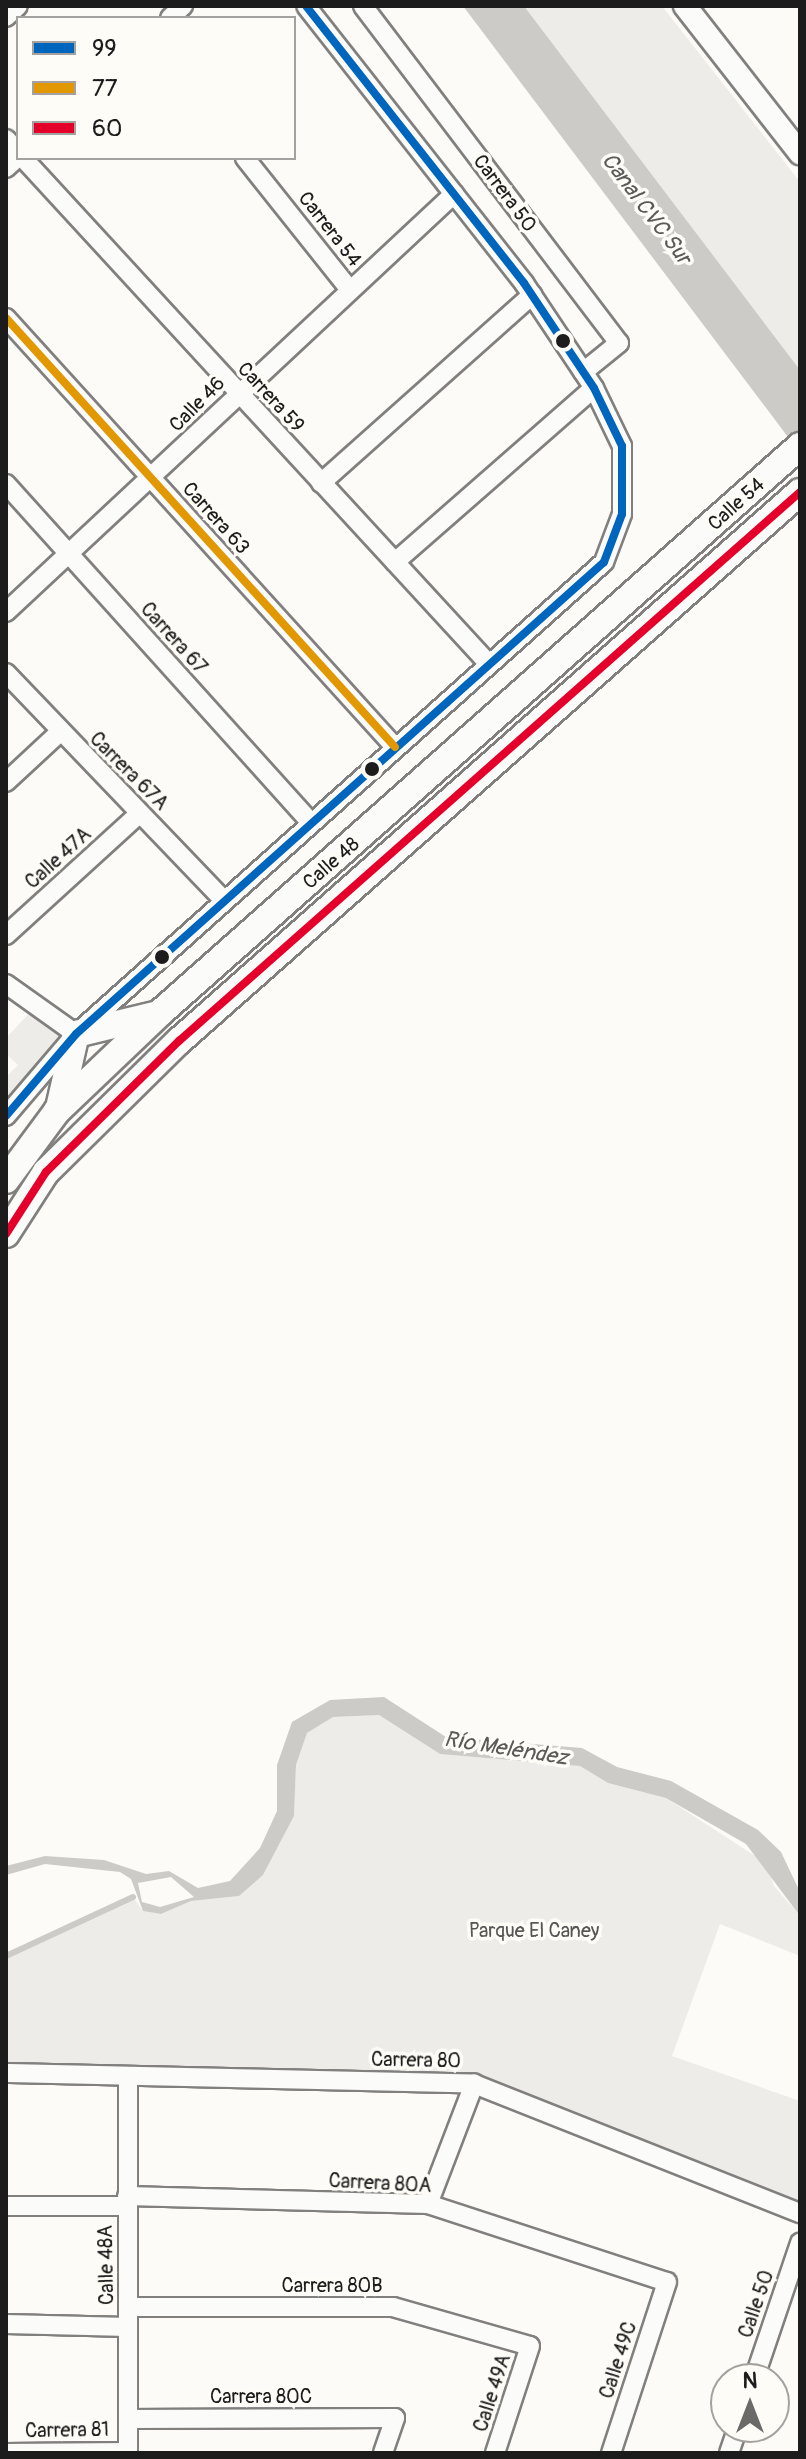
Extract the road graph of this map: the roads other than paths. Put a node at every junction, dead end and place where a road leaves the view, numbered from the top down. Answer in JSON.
{"nodes":[{"id":1,"x":18,"y":6,"type":"edge"},
{"id":2,"x":306,"y":6,"type":"edge"},
{"id":3,"x":363,"y":6,"type":"edge"},
{"id":4,"x":685,"y":6,"type":"edge"},
{"id":5,"x":6,"y":17,"type":"edge"},
{"id":6,"x":800,"y":153,"type":"edge"},
{"id":7,"x":24,"y":160,"type":"edge"},
{"id":8,"x":247,"y":160,"type":"edge"},
{"id":9,"x":454,"y":194,"type":"junction"},
{"id":10,"x":350,"y":290,"type":"junction"},
{"id":11,"x":532,"y":295,"type":"junction"},
{"id":12,"x":6,"y":318,"type":"edge"},
{"id":13,"x":583,"y":372,"type":"junction"},
{"id":14,"x":594,"y":388,"type":"junction"},
{"id":15,"x":239,"y":394,"type":"junction"},
{"id":16,"x":800,"y":446,"type":"edge"},
{"id":17,"x":152,"y":481,"type":"junction"},
{"id":18,"x":321,"y":483,"type":"junction"},
{"id":19,"x":6,"y":484,"type":"edge"},
{"id":20,"x":800,"y":492,"type":"edge"},
{"id":21,"x":68,"y":554,"type":"junction"},
{"id":22,"x":673,"y":561,"type":"joint"},
{"id":23,"x":395,"y":562,"type":"junction"},
{"id":24,"x":692,"y":591,"type":"joint"},
{"id":25,"x":6,"y":612,"type":"edge"},
{"id":26,"x":489,"y":664,"type":"junction"},
{"id":27,"x":6,"y":673,"type":"edge"},
{"id":28,"x":60,"y":732,"type":"junction"},
{"id":29,"x":395,"y":747,"type":"junction"},
{"id":30,"x":6,"y":782,"type":"edge"},
{"id":31,"x":140,"y":813,"type":"junction"},
{"id":32,"x":310,"y":822,"type":"junction"},
{"id":33,"x":223,"y":899,"type":"junction"},
{"id":34,"x":6,"y":935,"type":"edge"},
{"id":35,"x":6,"y":984,"type":"edge"},
{"id":36,"x":161,"y":1012,"type":"junction"},
{"id":37,"x":76,"y":1034,"type":"junction"},
{"id":38,"x":57,"y":1111,"type":"junction"},
{"id":39,"x":6,"y":1116,"type":"edge"},
{"id":40,"x":6,"y":1180,"type":"edge"},
{"id":41,"x":6,"y":1234,"type":"edge"},
{"id":42,"x":6,"y":2073,"type":"edge"},
{"id":43,"x":128,"y":2076,"type":"junction"},
{"id":44,"x":474,"y":2084,"type":"junction"},
{"id":45,"x":127,"y":2201,"type":"junction"},
{"id":46,"x":428,"y":2204,"type":"junction"},
{"id":47,"x":6,"y":2206,"type":"edge"},
{"id":48,"x":800,"y":2213,"type":"edge"},
{"id":49,"x":800,"y":2243,"type":"edge"},
{"id":50,"x":667,"y":2282,"type":"joint"},
{"id":51,"x":128,"y":2307,"type":"junction"},
{"id":52,"x":6,"y":2324,"type":"edge"},
{"id":53,"x":128,"y":2327,"type":"junction"},
{"id":54,"x":530,"y":2346,"type":"joint"},
{"id":55,"x":759,"y":2363,"type":"edge"},
{"id":56,"x":128,"y":2419,"type":"junction"},
{"id":57,"x":128,"y":2452,"type":"edge"},
{"id":58,"x":6,"y":2453,"type":"edge"},
{"id":59,"x":383,"y":2453,"type":"edge"},
{"id":60,"x":495,"y":2453,"type":"edge"},
{"id":61,"x":611,"y":2453,"type":"edge"}],
"edges":[{"from":1,"to":5,"type":"street"},
{"from":2,"to":9,"type":"street","name":"Carrera 50"},
{"from":3,"to":13,"type":"street","name":"Carrera 50"},
{"from":4,"to":6,"type":"street"},
{"from":7,"to":15,"type":"street","name":"Carrera 59"},
{"from":8,"to":10,"type":"street","name":"Carrera 54"},
{"from":9,"to":10,"type":"street","name":"Calle 46"},
{"from":9,"to":11,"type":"street","name":"Carrera 50"},
{"from":10,"to":15,"type":"street","name":"Calle 46"},
{"from":11,"to":13,"type":"street","name":"Carrera 50"},
{"from":11,"to":18,"type":"street"},
{"from":12,"to":17,"type":"street","name":"Carrera 63"},
{"from":13,"to":14,"type":"street","name":"Carrera 50"},
{"from":14,"to":23,"type":"street"},
{"from":14,"to":26,"type":"street","name":"Carrera 50"},
{"from":15,"to":17,"type":"street","name":"Calle 46"},
{"from":15,"to":18,"type":"street","name":"Carrera 59"},
{"from":16,"to":22,"type":"main road","name":"Calle 54"},
{"from":17,"to":21,"type":"street","name":"Calle 46"},
{"from":17,"to":29,"type":"street","name":"Carrera 63"},
{"from":18,"to":23,"type":"street","name":"Carrera 59"},
{"from":19,"to":21,"type":"street","name":"Carrera 67"},
{"from":20,"to":24,"type":"main road","name":"Calle 54"},
{"from":21,"to":25,"type":"street","name":"Calle 46"},
{"from":21,"to":32,"type":"street","name":"Carrera 67"},
{"from":22,"to":36,"type":"main road","name":"Calle 48"},
{"from":23,"to":26,"type":"street","name":"Carrera 59"},
{"from":24,"to":41,"type":"main road","name":"Calle 48"},
{"from":26,"to":29,"type":"street"},
{"from":27,"to":28,"type":"street","name":"Carrera 67A"},
{"from":28,"to":30,"type":"street"},
{"from":28,"to":31,"type":"street","name":"Carrera 67A"},
{"from":29,"to":32,"type":"street"},
{"from":31,"to":33,"type":"street","name":"Carrera 67A"},
{"from":31,"to":34,"type":"street","name":"Calle 47A"},
{"from":32,"to":33,"type":"street"},
{"from":33,"to":37,"type":"street"},
{"from":35,"to":37,"type":"street"},
{"from":36,"to":37,"type":"main road"},
{"from":36,"to":38,"type":"main road","name":"Calle 48"},
{"from":37,"to":38,"type":"main road"},
{"from":37,"to":39,"type":"street"},
{"from":38,"to":40,"type":"main road","name":"Calle 48"},
{"from":42,"to":43,"type":"street","name":"Carrera 80"},
{"from":43,"to":44,"type":"street","name":"Carrera 80"},
{"from":43,"to":45,"type":"street","name":"Calle 48A"},
{"from":44,"to":46,"type":"street"},
{"from":44,"to":48,"type":"street","name":"Carrera 80"},
{"from":45,"to":46,"type":"street","name":"Carrera 80A"},
{"from":45,"to":47,"type":"street","name":"Carrera 80A"},
{"from":45,"to":51,"type":"street","name":"Calle 48A"},
{"from":46,"to":50,"type":"street","name":"Carrera 80A"},
{"from":49,"to":55,"type":"street","name":"Calle 50"},
{"from":50,"to":61,"type":"street","name":"Calle 49C"},
{"from":51,"to":53,"type":"street","name":"Calle 48A"},
{"from":51,"to":54,"type":"street","name":"Carrera 80B"},
{"from":52,"to":53,"type":"street"},
{"from":53,"to":56,"type":"street","name":"Calle 48A"},
{"from":54,"to":60,"type":"street","name":"Calle 49A"},
{"from":56,"to":57,"type":"street","name":"Calle 48A"},
{"from":56,"to":59,"type":"street","name":"Carrera 80C"},
{"from":57,"to":58,"type":"street","name":"Carrera 81"}]}
